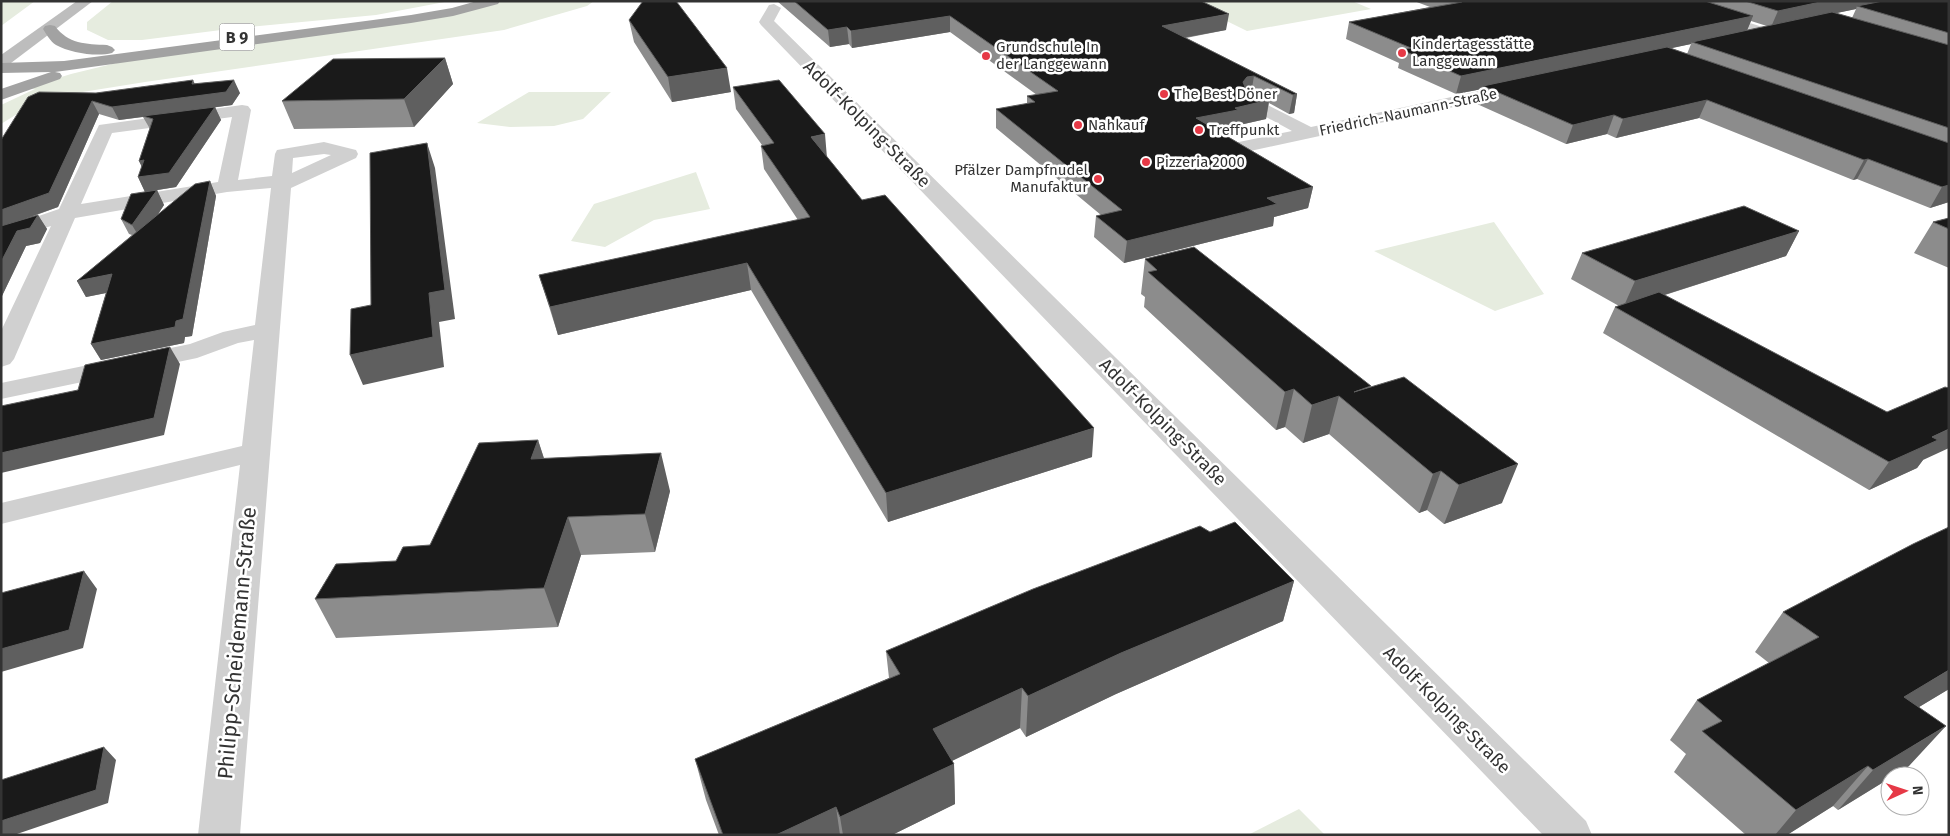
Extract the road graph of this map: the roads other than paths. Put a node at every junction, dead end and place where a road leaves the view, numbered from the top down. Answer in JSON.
{"nodes":[{"id":1,"x":86,"y":1,"type":"edge"},
{"id":2,"x":471,"y":1,"type":"edge"},
{"id":3,"x":493,"y":1,"type":"edge"},
{"id":4,"x":1666,"y":1,"type":"edge"},
{"id":5,"x":774,"y":8,"type":"dead end"},
{"id":6,"x":50,"y":29,"type":"junction"},
{"id":7,"x":1741,"y":40,"type":"edge"},
{"id":8,"x":116,"y":51,"type":"junction"},
{"id":9,"x":102,"y":60,"type":"junction"},
{"id":10,"x":2,"y":64,"type":"edge"},
{"id":11,"x":1532,"y":85,"type":"edge"},
{"id":12,"x":1,"y":95,"type":"edge"},
{"id":13,"x":1250,"y":101,"type":"edge"},
{"id":14,"x":1309,"y":133,"type":"junction"},
{"id":15,"x":1241,"y":147,"type":"edge"},
{"id":16,"x":226,"y":189,"type":"junction"},
{"id":17,"x":68,"y":213,"type":"junction"},
{"id":18,"x":1,"y":236,"type":"edge"},
{"id":19,"x":24,"y":308,"type":"junction"},
{"id":20,"x":1,"y":312,"type":"edge"},
{"id":21,"x":267,"y":330,"type":"junction"},
{"id":22,"x":232,"y":337,"type":"junction"},
{"id":23,"x":199,"y":340,"type":"dead end"},
{"id":24,"x":1,"y":359,"type":"edge"},
{"id":25,"x":1,"y":391,"type":"edge"},
{"id":26,"x":255,"y":452,"type":"junction"},
{"id":27,"x":1,"y":514,"type":"edge"},
{"id":28,"x":219,"y":835,"type":"edge"},
{"id":29,"x":1571,"y":835,"type":"edge"}],
"edges":[{"from":1,"to":6,"type":"main road"},
{"from":2,"to":8,"type":"highway","number":"B 9"},
{"from":3,"to":9,"type":"highway"},
{"from":4,"to":7,"type":"street"},
{"from":5,"to":29,"type":"street","name":"Adolf-Kolping-Straße"},
{"from":6,"to":8,"type":"highway","number":"B 9"},
{"from":6,"to":10,"type":"main road"},
{"from":8,"to":10,"type":"highway","number":"B 9"},
{"from":9,"to":10,"type":"highway"},
{"from":9,"to":12,"type":"highway"},
{"from":11,"to":14,"type":"street","name":"Friedrich-Naumann-Straße"},
{"from":13,"to":14,"type":"street","name":"Friedrich-Naumann-Straße"},
{"from":14,"to":15,"type":"street","name":"Friedrich-Naumann-Straße"},
{"from":16,"to":17,"type":"street","name":"Philipp-Scheidemann-Straße"},
{"from":16,"to":17,"type":"street"},
{"from":16,"to":21,"type":"street","name":"Philipp-Scheidemann-Straße"},
{"from":17,"to":18,"type":"street","name":"Philipp-Scheidemann-Straße"},
{"from":17,"to":19,"type":"street"},
{"from":19,"to":20,"type":"street"},
{"from":19,"to":24,"type":"street"},
{"from":21,"to":22,"type":"street"},
{"from":21,"to":26,"type":"street","name":"Philipp-Scheidemann-Straße"},
{"from":22,"to":23,"type":"street"},
{"from":22,"to":25,"type":"street"},
{"from":26,"to":27,"type":"street"},
{"from":26,"to":28,"type":"street","name":"Philipp-Scheidemann-Straße"}]}
